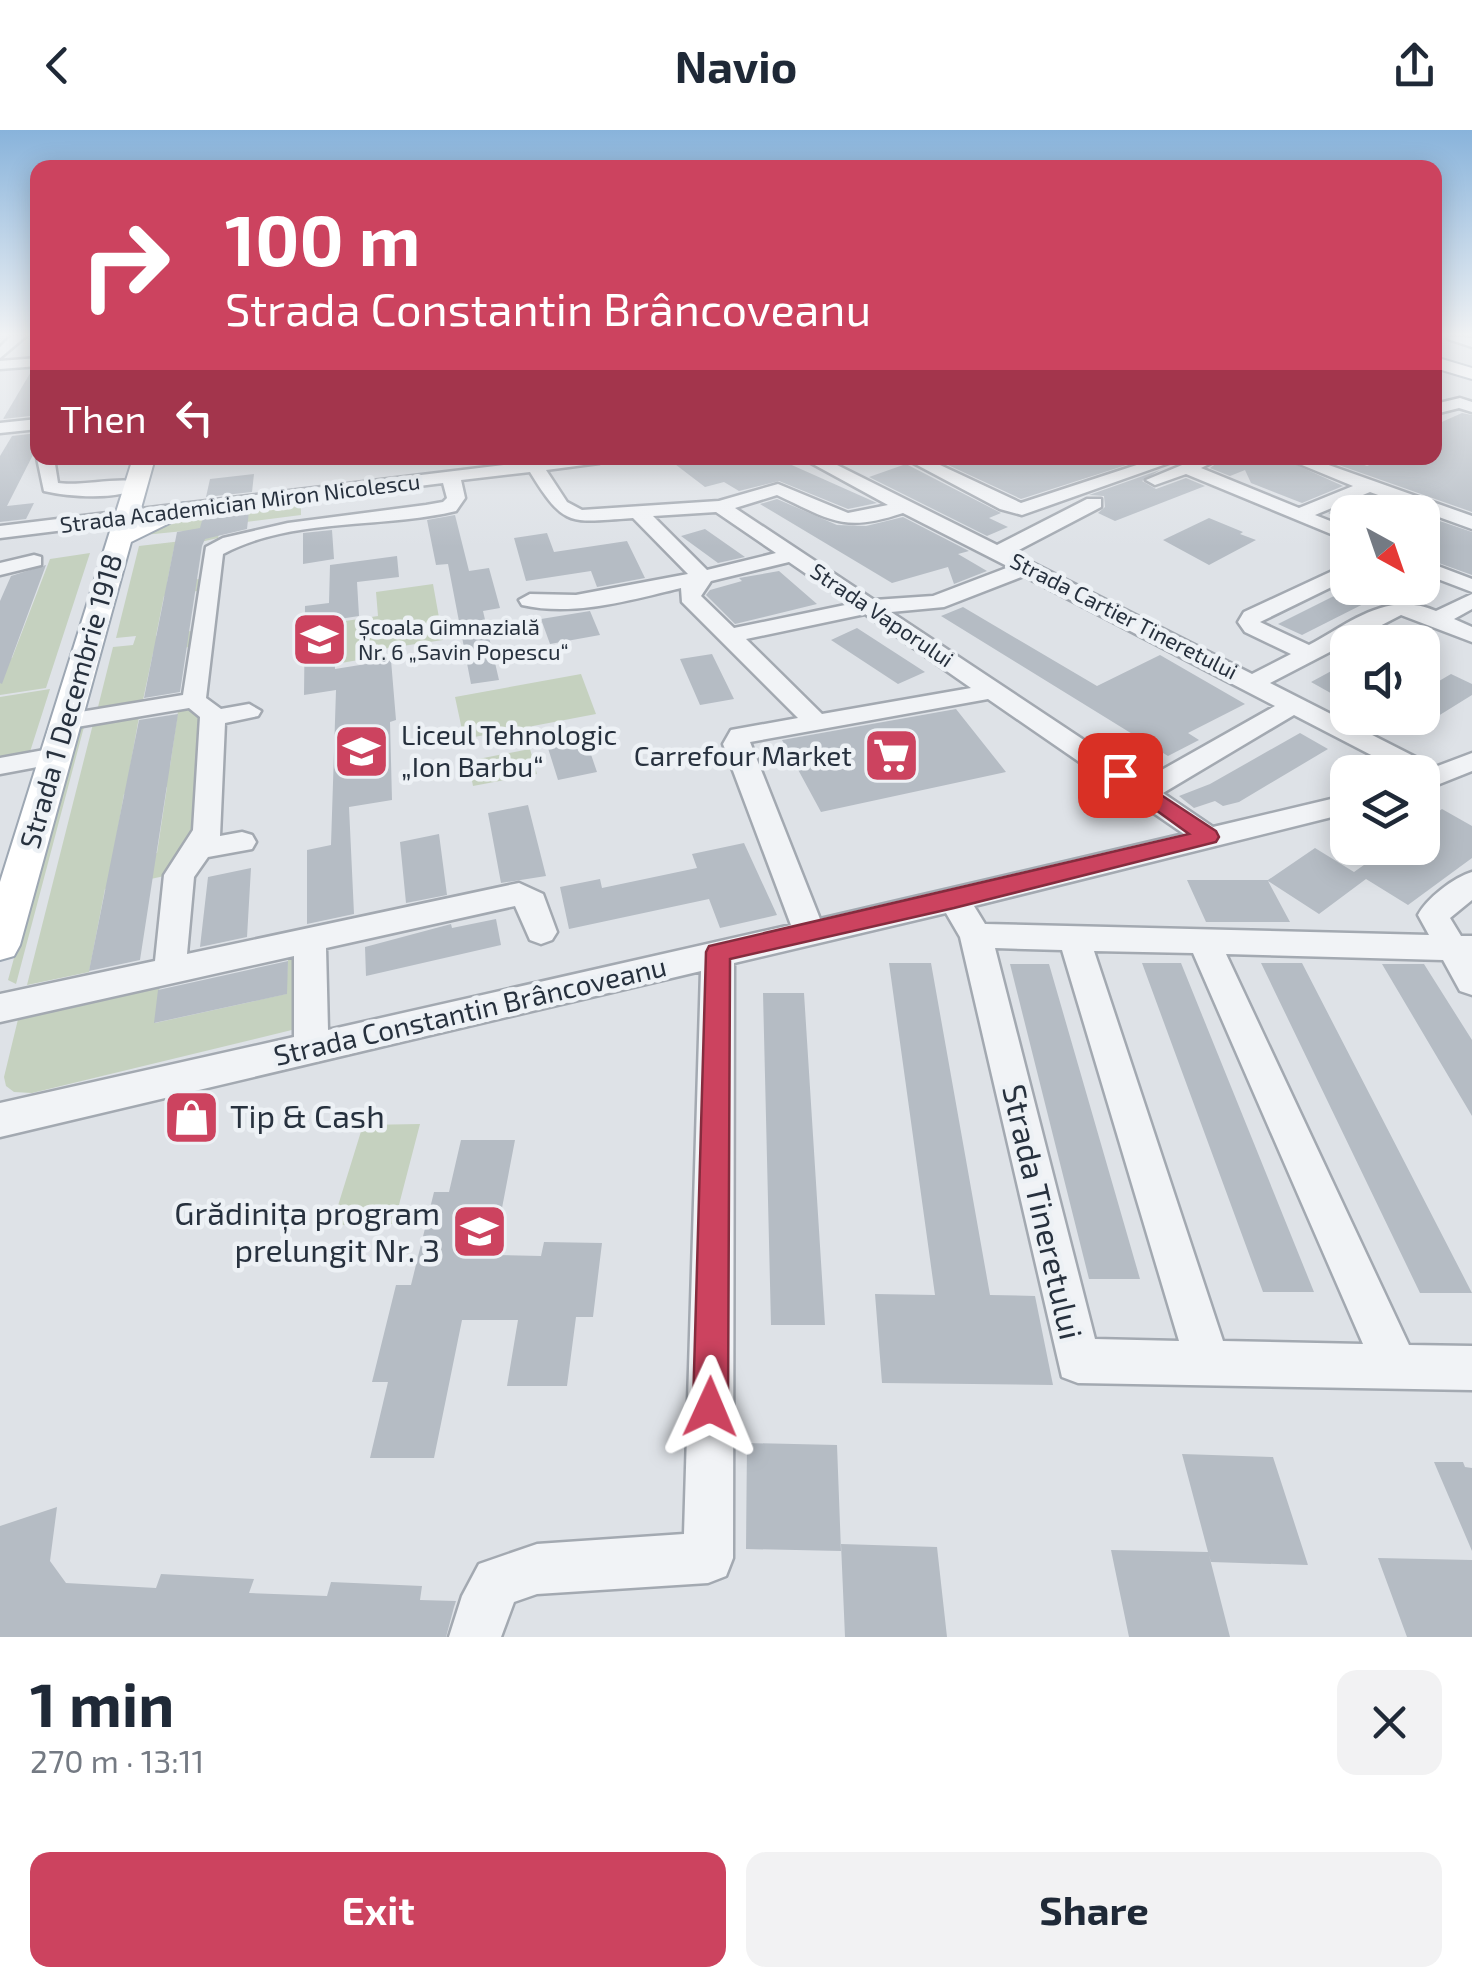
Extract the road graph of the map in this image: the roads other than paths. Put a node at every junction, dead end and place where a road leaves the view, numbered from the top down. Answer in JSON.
{"nodes":[{"id":1,"x":1443,"y":406,"type":"edge"},
{"id":2,"x":1472,"y":420,"type":"edge"},
{"id":3,"x":30,"y":425,"type":"edge"},
{"id":4,"x":0,"y":428,"type":"edge"},
{"id":5,"x":46,"y":465,"type":"edge"},
{"id":6,"x":142,"y":465,"type":"edge"},
{"id":7,"x":543,"y":465,"type":"edge"},
{"id":8,"x":826,"y":465,"type":"edge"},
{"id":9,"x":927,"y":465,"type":"edge"},
{"id":10,"x":1172,"y":465,"type":"edge"},
{"id":11,"x":1175,"y":465,"type":"edge"},
{"id":12,"x":1184,"y":465,"type":"edge"},
{"id":13,"x":1313,"y":465,"type":"edge"},
{"id":14,"x":535,"y":466,"type":"junction"},
{"id":15,"x":450,"y":477,"type":"junction"},
{"id":16,"x":135,"y":486,"type":"junction"},
{"id":17,"x":1371,"y":486,"type":"junction"},
{"id":18,"x":907,"y":505,"type":"junction"},
{"id":19,"x":720,"y":506,"type":"junction"},
{"id":20,"x":184,"y":510,"type":"joint"},
{"id":21,"x":640,"y":514,"type":"junction"},
{"id":22,"x":1298,"y":514,"type":"junction"},
{"id":23,"x":1472,"y":523,"type":"edge"},
{"id":24,"x":1330,"y":527,"type":"edge"},
{"id":25,"x":121,"y":529,"type":"junction"},
{"id":26,"x":0,"y":532,"type":"edge"},
{"id":27,"x":1000,"y":552,"type":"junction"},
{"id":28,"x":792,"y":555,"type":"junction"},
{"id":29,"x":34,"y":561,"type":"dead end"},
{"id":30,"x":1028,"y":567,"type":"junction"},
{"id":31,"x":0,"y":569,"type":"edge"},
{"id":32,"x":1440,"y":573,"type":"edge"},
{"id":33,"x":703,"y":578,"type":"junction"},
{"id":34,"x":1330,"y":580,"type":"edge"},
{"id":35,"x":1472,"y":586,"type":"edge"},
{"id":36,"x":530,"y":600,"type":"dead end"},
{"id":37,"x":1472,"y":600,"type":"edge"},
{"id":38,"x":869,"y":607,"type":"junction"},
{"id":39,"x":1437,"y":619,"type":"junction"},
{"id":40,"x":1472,"y":635,"type":"edge"},
{"id":41,"x":730,"y":636,"type":"junction"},
{"id":42,"x":1308,"y":654,"type":"junction"},
{"id":43,"x":1252,"y":682,"type":"junction"},
{"id":44,"x":995,"y":691,"type":"junction"},
{"id":45,"x":1294,"y":705,"type":"junction"},
{"id":46,"x":204,"y":709,"type":"junction"},
{"id":47,"x":248,"y":711,"type":"dead end"},
{"id":48,"x":65,"y":721,"type":"junction"},
{"id":49,"x":816,"y":722,"type":"junction"},
{"id":50,"x":1383,"y":755,"type":"edge"},
{"id":51,"x":54,"y":756,"type":"junction"},
{"id":52,"x":1472,"y":761,"type":"edge"},
{"id":53,"x":0,"y":766,"type":"edge"},
{"id":54,"x":1440,"y":775,"type":"edge"},
{"id":55,"x":1146,"y":791,"type":"junction"},
{"id":56,"x":1330,"y":808,"type":"edge"},
{"id":57,"x":1208,"y":837,"type":"junction"},
{"id":58,"x":242,"y":842,"type":"dead end"},
{"id":59,"x":198,"y":850,"type":"junction"},
{"id":60,"x":1472,"y":883,"type":"edge"},
{"id":61,"x":954,"y":900,"type":"junction"},
{"id":62,"x":810,"y":931,"type":"junction"},
{"id":63,"x":542,"y":932,"type":"dead end"},
{"id":64,"x":976,"y":936,"type":"junction"},
{"id":65,"x":1074,"y":938,"type":"junction"},
{"id":66,"x":310,"y":940,"type":"junction"},
{"id":67,"x":1204,"y":941,"type":"junction"},
{"id":68,"x":0,"y":944,"type":"edge"},
{"id":69,"x":1460,"y":947,"type":"edge"},
{"id":70,"x":718,"y":952,"type":"junction"},
{"id":71,"x":170,"y":969,"type":"junction"},
{"id":72,"x":1472,"y":982,"type":"edge"},
{"id":73,"x":0,"y":1008,"type":"edge"},
{"id":74,"x":311,"y":1048,"type":"junction"},
{"id":75,"x":0,"y":1120,"type":"edge"},
{"id":76,"x":1208,"y":1362,"type":"junction"},
{"id":77,"x":1396,"y":1367,"type":"junction"},
{"id":78,"x":1472,"y":1368,"type":"edge"},
{"id":79,"x":475,"y":1637,"type":"edge"}],
"edges":[{"from":1,"to":2,"type":"street"},
{"from":3,"to":4,"type":"street"},
{"from":5,"to":16,"type":"street"},
{"from":6,"to":16,"type":"main road","name":"Strada 1 Decembrie 1918"},
{"from":7,"to":14,"type":"street","name":"Strada Academician Miron Nicolescu"},
{"from":8,"to":18,"type":"street","name":"Strada Cartier Tineretului"},
{"from":9,"to":10,"type":"street"},
{"from":11,"to":27,"type":"street"},
{"from":12,"to":22,"type":"street"},
{"from":13,"to":17,"type":"street"},
{"from":14,"to":15,"type":"street","name":"Strada Academician Miron Nicolescu"},
{"from":14,"to":21,"type":"street"},
{"from":15,"to":20,"type":"street","name":"Strada Academician Miron Nicolescu"},
{"from":15,"to":46,"type":"street"},
{"from":16,"to":25,"type":"main road","name":"Strada 1 Decembrie 1918"},
{"from":17,"to":22,"type":"street"},
{"from":17,"to":23,"type":"street"},
{"from":18,"to":19,"type":"street"},
{"from":18,"to":27,"type":"street","name":"Strada Cartier Tineretului"},
{"from":19,"to":21,"type":"street"},
{"from":19,"to":28,"type":"street","name":"Strada Vaporului"},
{"from":20,"to":25,"type":"main road"},
{"from":21,"to":33,"type":"street"},
{"from":22,"to":24,"type":"street"},
{"from":25,"to":26,"type":"street","name":"Strada Academician Miron Nicolescu"},
{"from":25,"to":48,"type":"main road","name":"Strada 1 Decembrie 1918"},
{"from":27,"to":30,"type":"street","name":"Strada Cartier Tineretului"},
{"from":28,"to":33,"type":"street"},
{"from":28,"to":38,"type":"street","name":"Strada Vaporului"},
{"from":29,"to":31,"type":"street"},
{"from":30,"to":38,"type":"street"},
{"from":30,"to":43,"type":"street","name":"Strada Cartier Tineretului"},
{"from":32,"to":35,"type":"street"},
{"from":33,"to":36,"type":"street"},
{"from":33,"to":41,"type":"street"},
{"from":34,"to":42,"type":"street"},
{"from":37,"to":39,"type":"street"},
{"from":38,"to":41,"type":"street"},
{"from":38,"to":44,"type":"street","name":"Strada Vaporului"},
{"from":39,"to":40,"type":"street"},
{"from":39,"to":42,"type":"street"},
{"from":41,"to":49,"type":"street"},
{"from":42,"to":43,"type":"street"},
{"from":43,"to":45,"type":"street","name":"Strada Cartier Tineretului"},
{"from":44,"to":49,"type":"street"},
{"from":44,"to":55,"type":"street","name":"Strada Vaporului"},
{"from":45,"to":50,"type":"street","name":"Strada Cartier Tineretului"},
{"from":45,"to":55,"type":"street"},
{"from":46,"to":47,"type":"street"},
{"from":46,"to":48,"type":"street"},
{"from":46,"to":59,"type":"street"},
{"from":48,"to":51,"type":"main road","name":"Strada 1 Decembrie 1918"},
{"from":49,"to":62,"type":"street"},
{"from":51,"to":53,"type":"street"},
{"from":51,"to":68,"type":"main road","name":"Strada 1 Decembrie 1918"},
{"from":52,"to":54,"type":"street"},
{"from":55,"to":57,"type":"street","name":"Strada Vaporului"},
{"from":56,"to":57,"type":"street","name":"Strada Constantin Brâncoveanu"},
{"from":57,"to":61,"type":"street","name":"Strada Constantin Brâncoveanu"},
{"from":58,"to":59,"type":"street"},
{"from":59,"to":71,"type":"street"},
{"from":60,"to":69,"type":"street"},
{"from":61,"to":62,"type":"street","name":"Strada Constantin Brâncoveanu"},
{"from":61,"to":64,"type":"street","name":"Strada Tineretului"},
{"from":62,"to":70,"type":"street","name":"Strada Constantin Brâncoveanu"},
{"from":63,"to":66,"type":"street"},
{"from":64,"to":65,"type":"street"},
{"from":64,"to":76,"type":"street","name":"Strada Tineretului"},
{"from":65,"to":67,"type":"street"},
{"from":65,"to":76,"type":"street"},
{"from":66,"to":71,"type":"street"},
{"from":66,"to":74,"type":"street"},
{"from":67,"to":69,"type":"street"},
{"from":67,"to":77,"type":"street"},
{"from":69,"to":72,"type":"street"},
{"from":70,"to":74,"type":"street","name":"Strada Constantin Brâncoveanu"},
{"from":70,"to":79,"type":"street"},
{"from":71,"to":73,"type":"street"},
{"from":74,"to":75,"type":"street","name":"Strada Constantin Brâncoveanu"},
{"from":76,"to":77,"type":"street","name":"Strada Tineretului"},
{"from":77,"to":78,"type":"street","name":"Strada Tineretului"}]}
